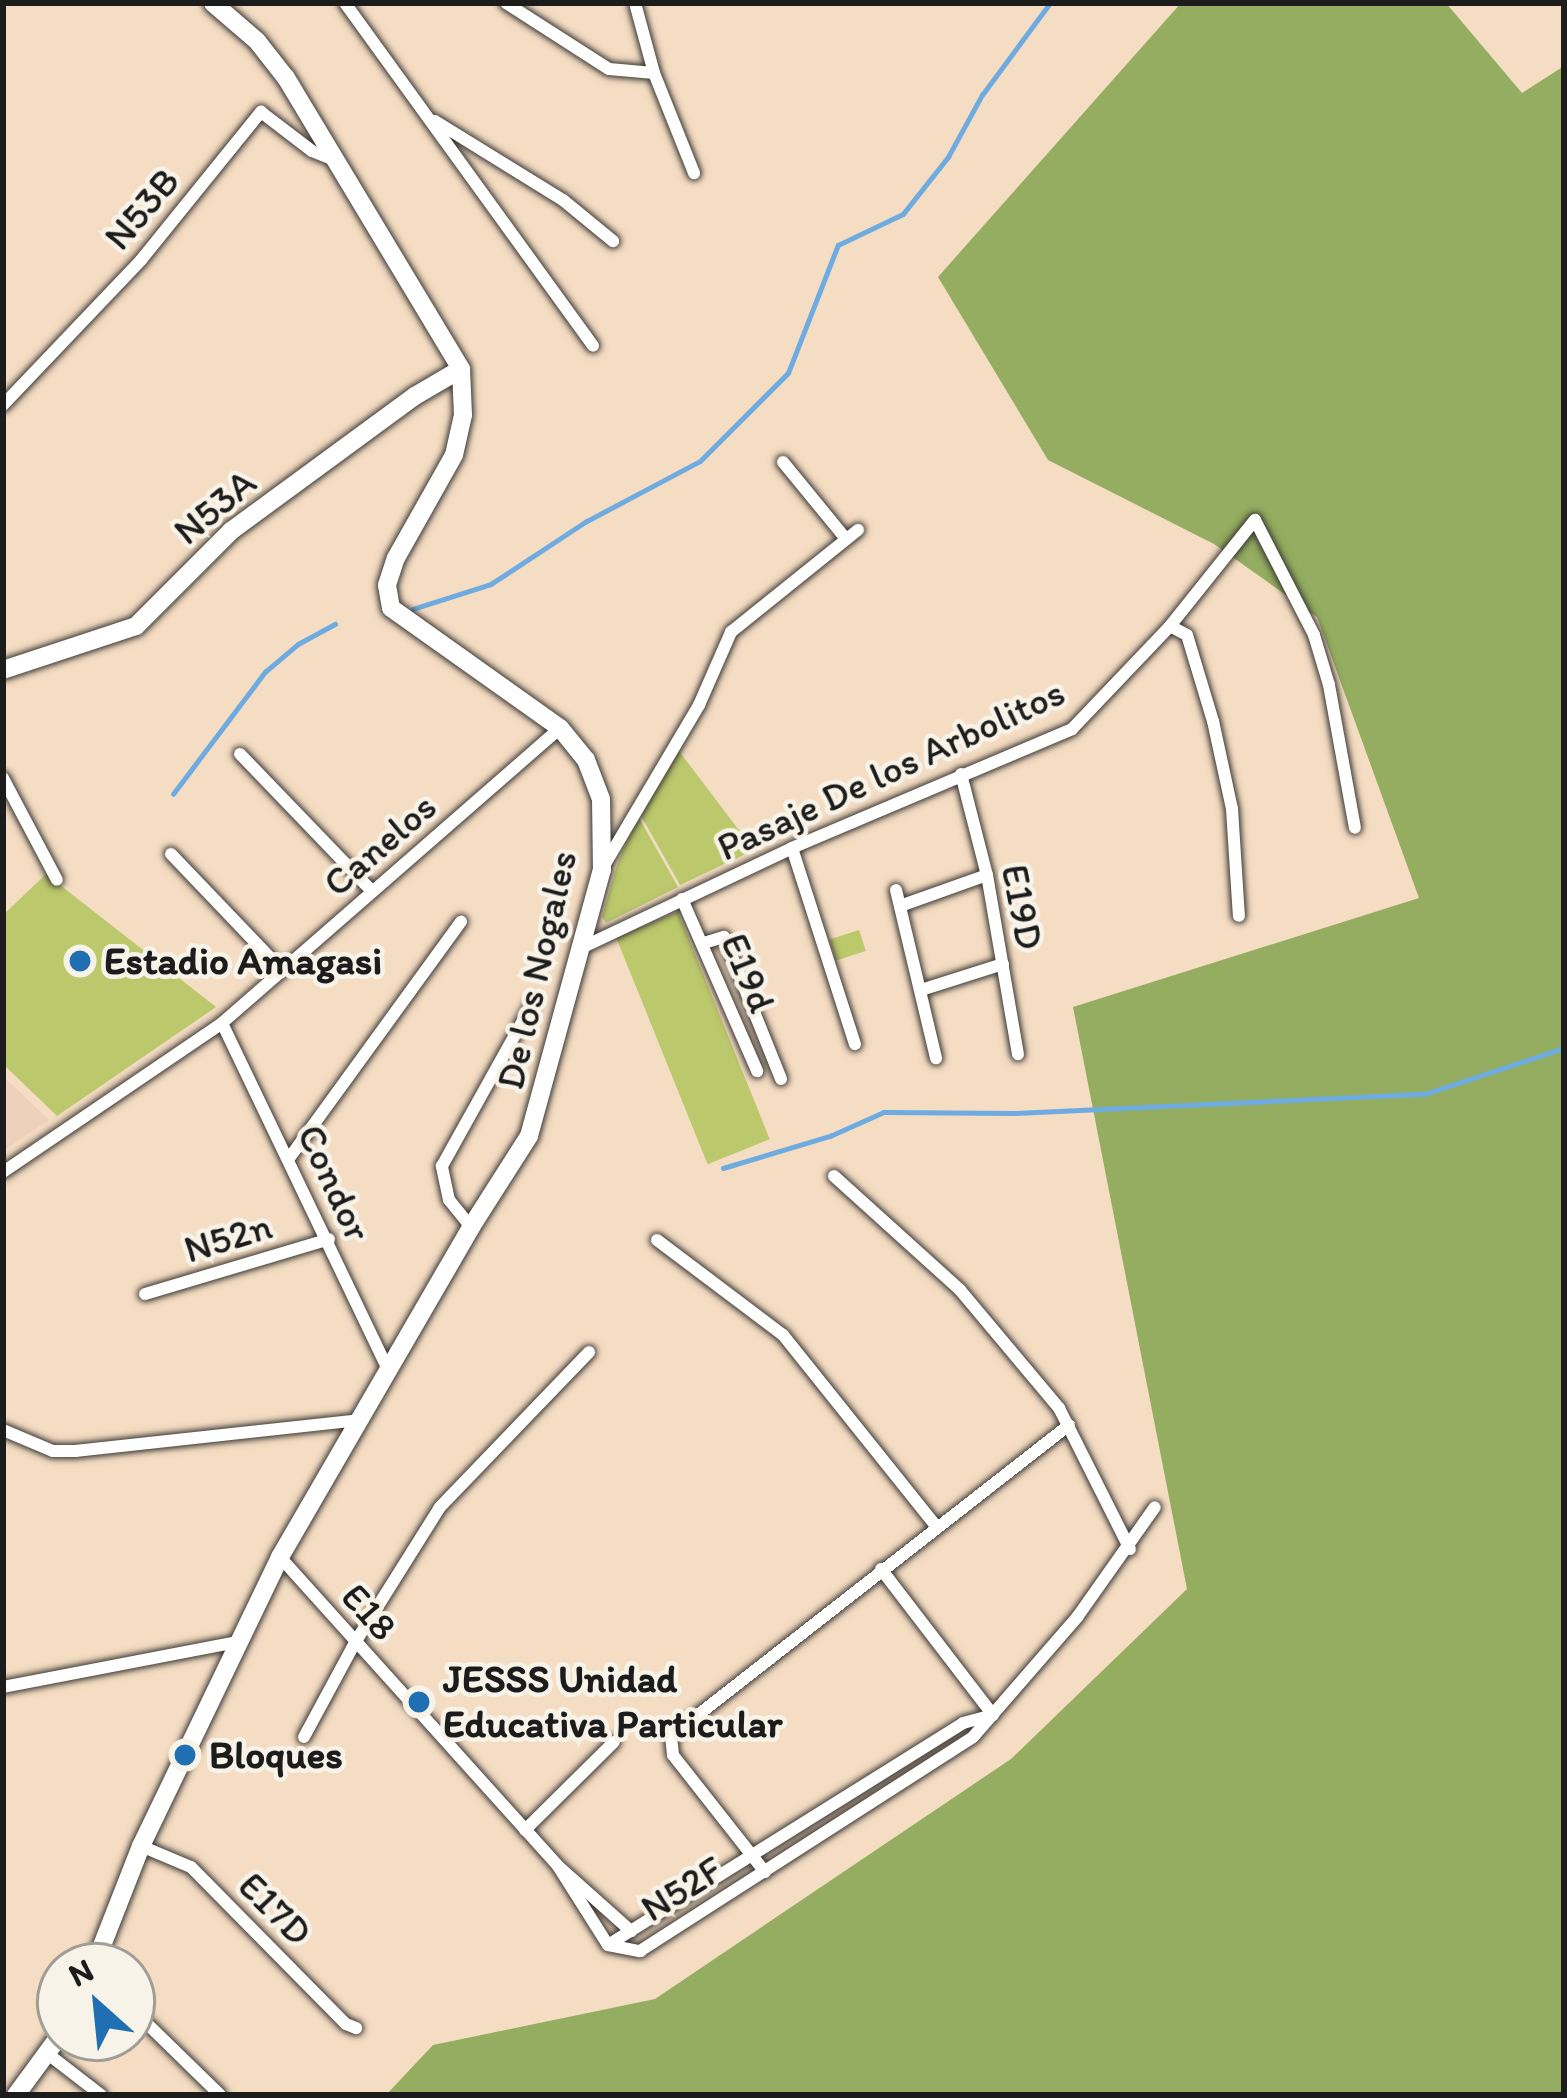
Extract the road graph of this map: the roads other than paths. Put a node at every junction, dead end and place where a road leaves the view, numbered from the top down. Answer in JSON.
{"nodes":[{"id":1,"x":213,"y":3,"type":"edge"},
{"id":2,"x":345,"y":3,"type":"edge"},
{"id":3,"x":506,"y":3,"type":"edge"},
{"id":4,"x":635,"y":3,"type":"edge"},
{"id":5,"x":654,"y":73,"type":"junction"},
{"id":6,"x":427,"y":116,"type":"junction"},
{"id":7,"x":334,"y":160,"type":"junction"},
{"id":8,"x":694,"y":173,"type":"dead end"},
{"id":9,"x":613,"y":241,"type":"dead end"},
{"id":10,"x":593,"y":346,"type":"dead end"},
{"id":11,"x":461,"y":369,"type":"junction"},
{"id":12,"x":3,"y":405,"type":"edge"},
{"id":13,"x":783,"y":462,"type":"dead end"},
{"id":14,"x":1170,"y":626,"type":"junction"},
{"id":15,"x":3,"y":670,"type":"edge"},
{"id":16,"x":560,"y":728,"type":"junction"},
{"id":17,"x":240,"y":754,"type":"dead end"},
{"id":18,"x":961,"y":774,"type":"junction"},
{"id":19,"x":3,"y":778,"type":"edge"},
{"id":20,"x":1355,"y":828,"type":"dead end"},
{"id":21,"x":792,"y":848,"type":"junction"},
{"id":22,"x":171,"y":854,"type":"dead end"},
{"id":23,"x":602,"y":870,"type":"junction"},
{"id":24,"x":987,"y":875,"type":"junction"},
{"id":25,"x":57,"y":880,"type":"dead end"},
{"id":26,"x":896,"y":890,"type":"dead end"},
{"id":27,"x":372,"y":891,"type":"junction"},
{"id":28,"x":682,"y":899,"type":"junction"},
{"id":29,"x":900,"y":906,"type":"junction"},
{"id":30,"x":1239,"y":916,"type":"dead end"},
{"id":31,"x":461,"y":922,"type":"dead end"},
{"id":32,"x":704,"y":943,"type":"junction"},
{"id":33,"x":584,"y":947,"type":"junction"},
{"id":34,"x":1003,"y":964,"type":"junction"},
{"id":35,"x":282,"y":970,"type":"junction"},
{"id":36,"x":921,"y":990,"type":"junction"},
{"id":37,"x":534,"y":1001,"type":"dead end"},
{"id":38,"x":222,"y":1023,"type":"junction"},
{"id":39,"x":855,"y":1044,"type":"dead end"},
{"id":40,"x":1018,"y":1054,"type":"dead end"},
{"id":41,"x":936,"y":1058,"type":"dead end"},
{"id":42,"x":757,"y":1071,"type":"dead end"},
{"id":43,"x":781,"y":1079,"type":"dead end"},
{"id":44,"x":290,"y":1157,"type":"junction"},
{"id":45,"x":3,"y":1172,"type":"edge"},
{"id":46,"x":834,"y":1176,"type":"dead end"},
{"id":47,"x":470,"y":1227,"type":"junction"},
{"id":48,"x":329,"y":1239,"type":"junction"},
{"id":49,"x":657,"y":1240,"type":"dead end"},
{"id":50,"x":145,"y":1294,"type":"dead end"},
{"id":51,"x":589,"y":1352,"type":"dead end"},
{"id":52,"x":389,"y":1371,"type":"junction"},
{"id":53,"x":361,"y":1420,"type":"junction"},
{"id":54,"x":1069,"y":1425,"type":"junction"},
{"id":55,"x":3,"y":1430,"type":"edge"},
{"id":56,"x":1156,"y":1507,"type":"dead end"},
{"id":57,"x":936,"y":1526,"type":"junction"},
{"id":58,"x":1130,"y":1550,"type":"junction"},
{"id":59,"x":280,"y":1557,"type":"junction"},
{"id":60,"x":881,"y":1569,"type":"junction"},
{"id":61,"x":236,"y":1642,"type":"junction"},
{"id":62,"x":356,"y":1642,"type":"junction"},
{"id":63,"x":3,"y":1687,"type":"edge"},
{"id":64,"x":993,"y":1714,"type":"junction"},
{"id":65,"x":304,"y":1737,"type":"dead end"},
{"id":66,"x":614,"y":1742,"type":"dead end"},
{"id":67,"x":525,"y":1830,"type":"junction"},
{"id":68,"x":141,"y":1846,"type":"junction"},
{"id":69,"x":752,"y":1856,"type":"junction"},
{"id":70,"x":558,"y":1866,"type":"junction"},
{"id":71,"x":765,"y":1872,"type":"junction"},
{"id":72,"x":631,"y":1931,"type":"junction"},
{"id":73,"x":103,"y":1942,"type":"edge"},
{"id":74,"x":608,"y":1945,"type":"junction"},
{"id":75,"x":356,"y":2028,"type":"dead end"},
{"id":76,"x":156,"y":2032,"type":"edge"},
{"id":77,"x":42,"y":2062,"type":"edge"},
{"id":78,"x":58,"y":2062,"type":"edge"},
{"id":79,"x":16,"y":2095,"type":"edge"},
{"id":80,"x":101,"y":2095,"type":"edge"},
{"id":81,"x":220,"y":2095,"type":"edge"}],
"edges":[{"from":1,"to":7,"type":"street"},
{"from":2,"to":6,"type":"street"},
{"from":3,"to":5,"type":"street"},
{"from":4,"to":5,"type":"street"},
{"from":5,"to":8,"type":"street"},
{"from":6,"to":9,"type":"street"},
{"from":6,"to":10,"type":"street"},
{"from":7,"to":11,"type":"street"},
{"from":7,"to":12,"type":"street","name":"N53B"},
{"from":11,"to":15,"type":"street","name":"N53A"},
{"from":11,"to":16,"type":"street","name":"De los Nogales"},
{"from":13,"to":23,"type":"street"},
{"from":14,"to":18,"type":"street","name":"Pasaje De los Arbolitos"},
{"from":14,"to":20,"type":"street","name":"Pasaje De los Arbolitos"},
{"from":14,"to":30,"type":"street"},
{"from":16,"to":23,"type":"street","name":"De los Nogales"},
{"from":16,"to":27,"type":"street","name":"Canelos"},
{"from":17,"to":27,"type":"street"},
{"from":18,"to":21,"type":"street","name":"Pasaje De los Arbolitos"},
{"from":18,"to":24,"type":"street","name":"E19D"},
{"from":19,"to":25,"type":"street"},
{"from":21,"to":28,"type":"street","name":"Pasaje De los Arbolitos"},
{"from":21,"to":39,"type":"street"},
{"from":22,"to":35,"type":"street"},
{"from":23,"to":33,"type":"street","name":"De los Nogales"},
{"from":24,"to":29,"type":"street"},
{"from":24,"to":34,"type":"street","name":"E19D"},
{"from":26,"to":29,"type":"street"},
{"from":27,"to":35,"type":"street","name":"Canelos"},
{"from":28,"to":32,"type":"street","name":"E19d"},
{"from":28,"to":33,"type":"street","name":"Pasaje De los Arbolitos"},
{"from":29,"to":36,"type":"street"},
{"from":31,"to":44,"type":"street"},
{"from":32,"to":42,"type":"street","name":"E19d"},
{"from":32,"to":43,"type":"street"},
{"from":33,"to":47,"type":"street","name":"De los Nogales"},
{"from":34,"to":36,"type":"street"},
{"from":34,"to":40,"type":"street","name":"E19D"},
{"from":35,"to":38,"type":"street","name":"Canelos"},
{"from":36,"to":41,"type":"street"},
{"from":37,"to":47,"type":"street"},
{"from":38,"to":44,"type":"street","name":"Condor"},
{"from":38,"to":45,"type":"street","name":"Canelos"},
{"from":44,"to":48,"type":"street","name":"Condor"},
{"from":46,"to":54,"type":"street"},
{"from":47,"to":52,"type":"street","name":"De los Nogales"},
{"from":48,"to":50,"type":"street","name":"N52n"},
{"from":48,"to":52,"type":"street","name":"Condor"},
{"from":49,"to":57,"type":"street"},
{"from":51,"to":62,"type":"street"},
{"from":52,"to":53,"type":"street","name":"De los Nogales"},
{"from":53,"to":55,"type":"street"},
{"from":53,"to":59,"type":"street","name":"De los Nogales"},
{"from":54,"to":57,"type":"street"},
{"from":54,"to":58,"type":"street"},
{"from":56,"to":58,"type":"street","name":"N52F"},
{"from":57,"to":60,"type":"street"},
{"from":58,"to":64,"type":"street","name":"N52F"},
{"from":59,"to":61,"type":"street","name":"De los Nogales"},
{"from":59,"to":62,"type":"street","name":"E18"},
{"from":60,"to":64,"type":"street"},
{"from":60,"to":69,"type":"street"},
{"from":61,"to":63,"type":"street"},
{"from":61,"to":68,"type":"street","name":"De los Nogales"},
{"from":62,"to":65,"type":"street"},
{"from":62,"to":67,"type":"street","name":"E18"},
{"from":64,"to":69,"type":"street","name":"N52F"},
{"from":64,"to":71,"type":"street","name":"N52F"},
{"from":66,"to":67,"type":"street"},
{"from":67,"to":70,"type":"street","name":"E18"},
{"from":68,"to":73,"type":"street","name":"De los Nogales"},
{"from":68,"to":75,"type":"street","name":"E17D"},
{"from":69,"to":71,"type":"street"},
{"from":69,"to":72,"type":"street","name":"N52F"},
{"from":70,"to":72,"type":"street","name":"N52F"},
{"from":70,"to":74,"type":"street","name":"N52F"},
{"from":71,"to":74,"type":"street","name":"N52F"},
{"from":72,"to":74,"type":"street"},
{"from":76,"to":81,"type":"street"},
{"from":77,"to":79,"type":"street"},
{"from":78,"to":80,"type":"street"}]}
